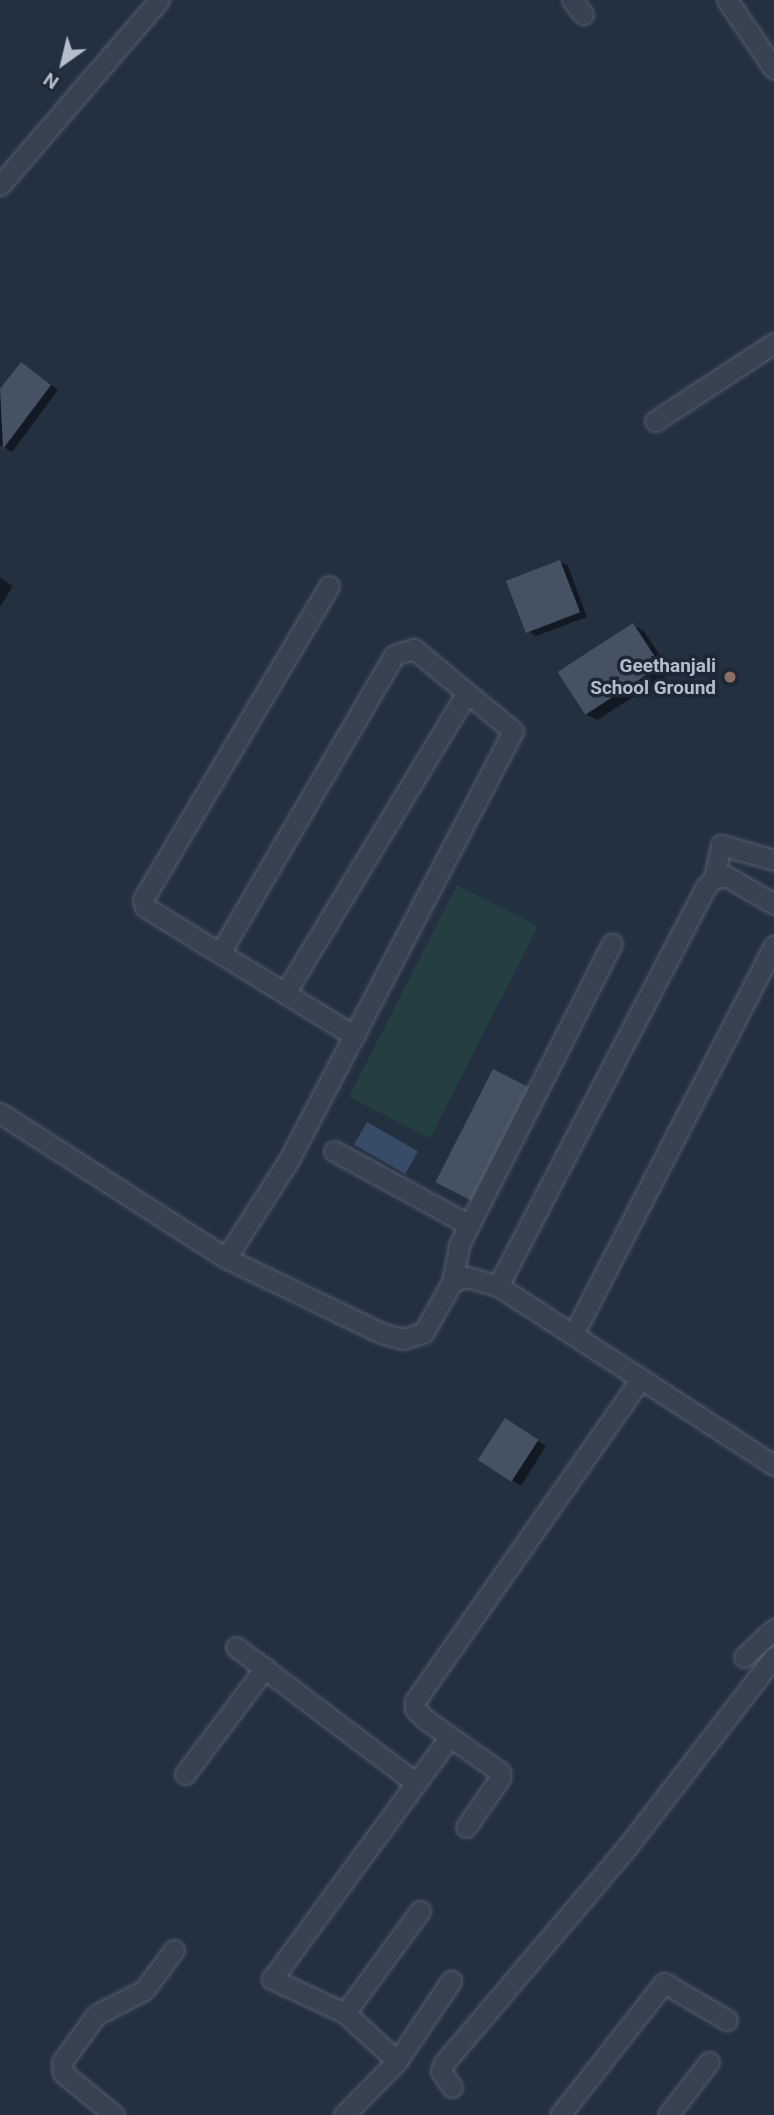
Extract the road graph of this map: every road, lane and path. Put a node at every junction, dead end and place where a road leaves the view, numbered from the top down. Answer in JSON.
{"nodes":[{"id":1,"x":159,"y":0,"type":"edge"},
{"id":2,"x":727,"y":0,"type":"edge"},
{"id":3,"x":768,"y":46,"type":"edge"},
{"id":4,"x":774,"y":69,"type":"edge"},
{"id":5,"x":0,"y":185,"type":"edge"},
{"id":6,"x":774,"y":343,"type":"edge"},
{"id":7,"x":655,"y":421,"type":"dead end"},
{"id":8,"x":329,"y":586,"type":"dead end"},
{"id":9,"x":467,"y":693,"type":"junction"},
{"id":10,"x":774,"y":860,"type":"edge"},
{"id":11,"x":714,"y":878,"type":"junction"},
{"id":12,"x":774,"y":904,"type":"edge"},
{"id":13,"x":612,"y":944,"type":"dead end"},
{"id":14,"x":774,"y":946,"type":"edge"},
{"id":15,"x":220,"y":953,"type":"junction"},
{"id":16,"x":285,"y":993,"type":"junction"},
{"id":17,"x":355,"y":1036,"type":"junction"},
{"id":18,"x":0,"y":1113,"type":"edge"},
{"id":19,"x":334,"y":1151,"type":"dead end"},
{"id":20,"x":469,"y":1225,"type":"junction"},
{"id":21,"x":226,"y":1258,"type":"junction"},
{"id":22,"x":452,"y":1282,"type":"junction"},
{"id":23,"x":498,"y":1286,"type":"junction"},
{"id":24,"x":574,"y":1333,"type":"junction"},
{"id":25,"x":640,"y":1380,"type":"junction"},
{"id":26,"x":774,"y":1465,"type":"edge"},
{"id":27,"x":774,"y":1629,"type":"edge"},
{"id":28,"x":236,"y":1647,"type":"dead end"},
{"id":29,"x":744,"y":1657,"type":"dead end"},
{"id":30,"x":774,"y":1657,"type":"edge"},
{"id":31,"x":265,"y":1668,"type":"junction"},
{"id":32,"x":450,"y":1737,"type":"junction"},
{"id":33,"x":185,"y":1774,"type":"dead end"},
{"id":34,"x":416,"y":1783,"type":"junction"},
{"id":35,"x":466,"y":1826,"type":"dead end"},
{"id":36,"x":420,"y":1911,"type":"dead end"},
{"id":37,"x":174,"y":1950,"type":"dead end"},
{"id":38,"x":451,"y":1981,"type":"dead end"},
{"id":39,"x":345,"y":2012,"type":"junction"},
{"id":40,"x":727,"y":2020,"type":"dead end"},
{"id":41,"x":397,"y":2061,"type":"junction"},
{"id":42,"x":709,"y":2062,"type":"dead end"},
{"id":43,"x":452,"y":2087,"type":"dead end"},
{"id":44,"x":114,"y":2115,"type":"edge"},
{"id":45,"x":344,"y":2115,"type":"edge"},
{"id":46,"x":560,"y":2115,"type":"edge"},
{"id":47,"x":668,"y":2115,"type":"edge"}],
"edges":[{"from":1,"to":5,"type":"street"},
{"from":2,"to":3,"type":"street"},
{"from":3,"to":4,"type":"street"},
{"from":6,"to":7,"type":"street"},
{"from":8,"to":15,"type":"street"},
{"from":9,"to":15,"type":"street"},
{"from":9,"to":16,"type":"street"},
{"from":9,"to":17,"type":"street"},
{"from":10,"to":11,"type":"street"},
{"from":11,"to":12,"type":"street"},
{"from":11,"to":23,"type":"street"},
{"from":13,"to":20,"type":"street"},
{"from":14,"to":24,"type":"street"},
{"from":15,"to":16,"type":"street"},
{"from":16,"to":17,"type":"street"},
{"from":17,"to":21,"type":"street"},
{"from":18,"to":21,"type":"street"},
{"from":19,"to":20,"type":"street"},
{"from":20,"to":22,"type":"street"},
{"from":21,"to":22,"type":"street"},
{"from":22,"to":23,"type":"street"},
{"from":23,"to":24,"type":"street"},
{"from":24,"to":25,"type":"street"},
{"from":25,"to":26,"type":"street"},
{"from":25,"to":32,"type":"street"},
{"from":27,"to":29,"type":"street"},
{"from":28,"to":31,"type":"street"},
{"from":30,"to":43,"type":"street"},
{"from":31,"to":33,"type":"street"},
{"from":31,"to":34,"type":"street"},
{"from":32,"to":34,"type":"street"},
{"from":32,"to":35,"type":"street"},
{"from":34,"to":39,"type":"street"},
{"from":36,"to":39,"type":"street"},
{"from":37,"to":44,"type":"street"},
{"from":38,"to":41,"type":"street"},
{"from":39,"to":41,"type":"street"},
{"from":40,"to":46,"type":"street"},
{"from":41,"to":45,"type":"street"},
{"from":42,"to":47,"type":"street"}]}
